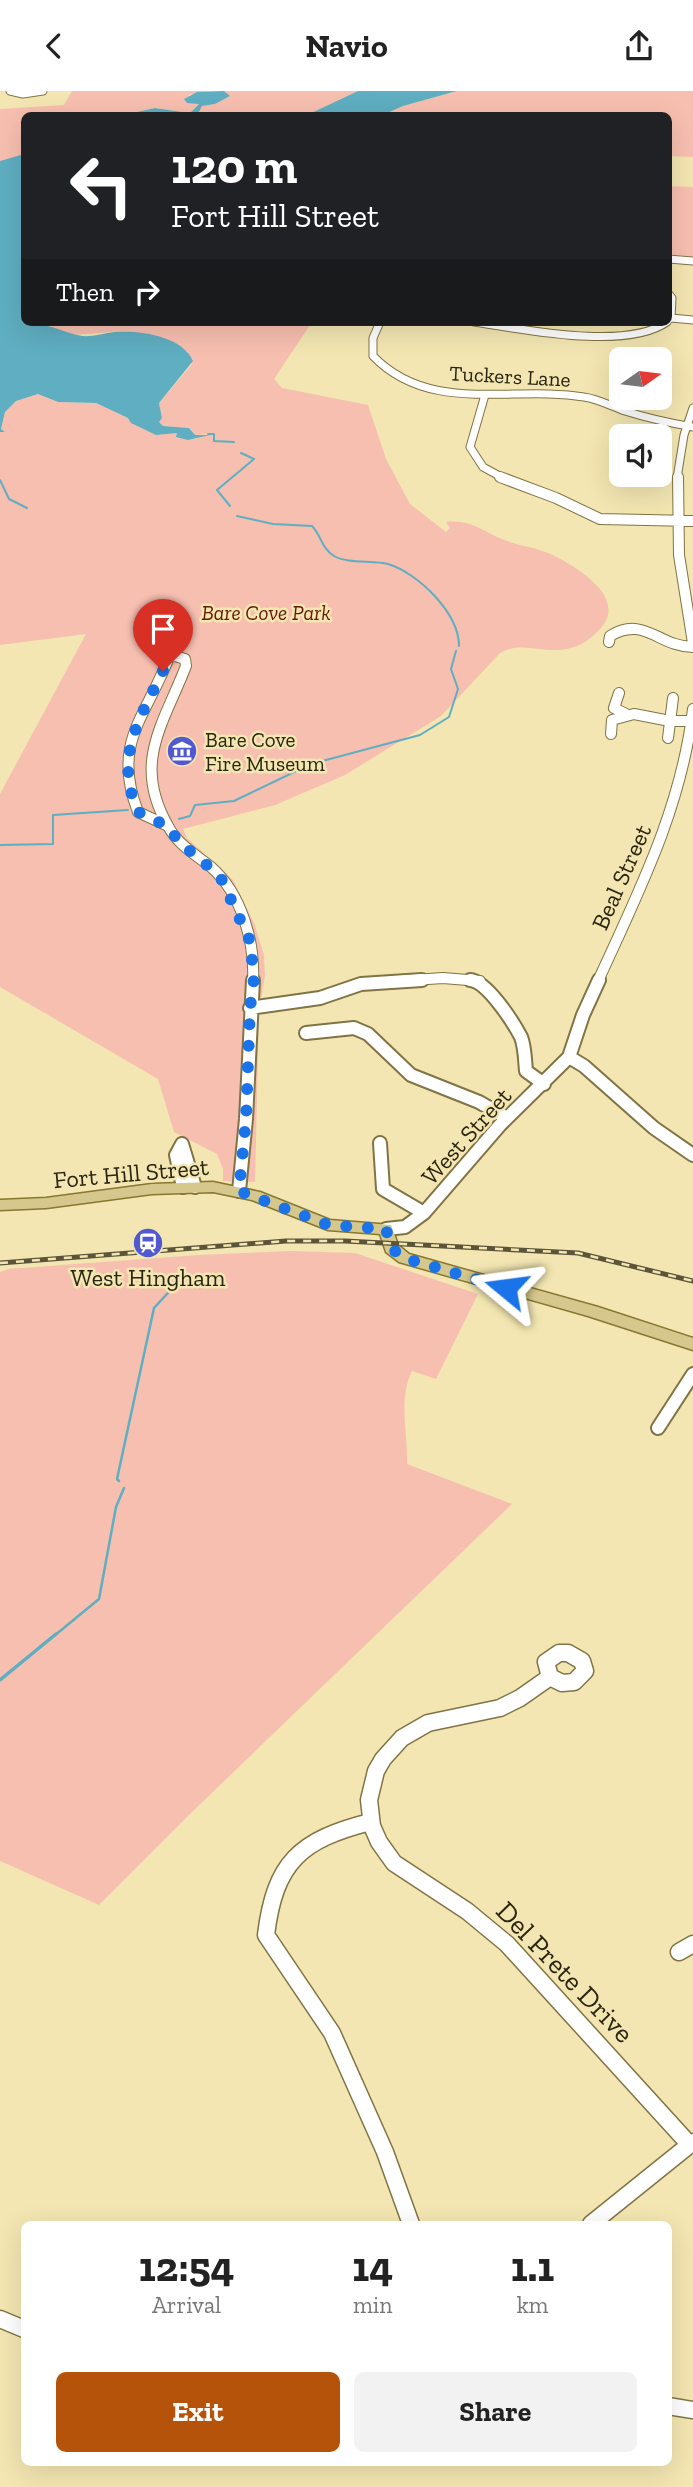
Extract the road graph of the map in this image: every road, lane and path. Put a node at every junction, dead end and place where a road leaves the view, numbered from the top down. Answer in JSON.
{"nodes":[{"id":1,"x":10,"y":91,"type":"edge"},
{"id":2,"x":43,"y":91,"type":"edge"},
{"id":3,"x":672,"y":259,"type":"edge"},
{"id":4,"x":693,"y":261,"type":"edge"},
{"id":5,"x":672,"y":320,"type":"edge"},
{"id":6,"x":693,"y":320,"type":"edge"},
{"id":7,"x":378,"y":326,"type":"edge"},
{"id":8,"x":502,"y":326,"type":"edge"},
{"id":9,"x":661,"y":326,"type":"edge"},
{"id":10,"x":485,"y":395,"type":"junction"},
{"id":11,"x":693,"y":408,"type":"edge"},
{"id":12,"x":690,"y":428,"type":"edge"},
{"id":13,"x":678,"y":520,"type":"junction"},
{"id":14,"x":693,"y":521,"type":"edge"},
{"id":15,"x":609,"y":642,"type":"dead end"},
{"id":16,"x":693,"y":645,"type":"edge"},
{"id":17,"x":619,"y":694,"type":"dead end"},
{"id":18,"x":673,"y":698,"type":"dead end"},
{"id":19,"x":693,"y":709,"type":"edge"},
{"id":20,"x":626,"y":714,"type":"junction"},
{"id":21,"x":670,"y":721,"type":"junction"},
{"id":22,"x":692,"y":721,"type":"edge"},
{"id":23,"x":611,"y":734,"type":"dead end"},
{"id":24,"x":668,"y":738,"type":"dead end"},
{"id":25,"x":169,"y":827,"type":"junction"},
{"id":26,"x":250,"y":1008,"type":"junction"},
{"id":27,"x":306,"y":1033,"type":"dead end"},
{"id":28,"x":565,"y":1062,"type":"junction"},
{"id":29,"x":544,"y":1084,"type":"junction"},
{"id":30,"x":507,"y":1118,"type":"junction"},
{"id":31,"x":380,"y":1143,"type":"dead end"},
{"id":32,"x":693,"y":1155,"type":"edge"},
{"id":33,"x":239,"y":1191,"type":"junction"},
{"id":34,"x":0,"y":1205,"type":"edge"},
{"id":35,"x":424,"y":1213,"type":"junction"},
{"id":36,"x":386,"y":1229,"type":"junction"},
{"id":37,"x":693,"y":1344,"type":"edge"},
{"id":38,"x":693,"y":1374,"type":"edge"},
{"id":39,"x":658,"y":1428,"type":"dead end"},
{"id":40,"x":550,"y":1677,"type":"dead end"},
{"id":41,"x":370,"y":1822,"type":"junction"},
{"id":42,"x":691,"y":2144,"type":"edge"},
{"id":43,"x":410,"y":2221,"type":"edge"},
{"id":44,"x":595,"y":2221,"type":"edge"},
{"id":45,"x":0,"y":2319,"type":"edge"},
{"id":46,"x":21,"y":2328,"type":"edge"},
{"id":47,"x":672,"y":2407,"type":"edge"},
{"id":48,"x":693,"y":2410,"type":"edge"}],
"edges":[{"from":1,"to":2,"type":"street"},
{"from":3,"to":4,"type":"street"},
{"from":5,"to":6,"type":"street"},
{"from":7,"to":10,"type":"street","name":"Tuckers Lane"},
{"from":8,"to":9,"type":"street"},
{"from":10,"to":12,"type":"street","name":"Tuckers Lane"},
{"from":10,"to":13,"type":"street"},
{"from":11,"to":12,"type":"street"},
{"from":12,"to":13,"type":"street"},
{"from":13,"to":14,"type":"street"},
{"from":13,"to":16,"type":"street"},
{"from":15,"to":16,"type":"street"},
{"from":17,"to":20,"type":"street"},
{"from":18,"to":21,"type":"street"},
{"from":19,"to":22,"type":"street","name":"Beal Street"},
{"from":20,"to":21,"type":"street"},
{"from":20,"to":23,"type":"street"},
{"from":21,"to":22,"type":"street"},
{"from":21,"to":24,"type":"street"},
{"from":22,"to":28,"type":"street","name":"Beal Street"},
{"from":25,"to":25,"type":"street"},
{"from":25,"to":26,"type":"street"},
{"from":26,"to":29,"type":"street"},
{"from":26,"to":33,"type":"street"},
{"from":27,"to":30,"type":"street"},
{"from":28,"to":29,"type":"street","name":"West Street"},
{"from":28,"to":32,"type":"street"},
{"from":29,"to":30,"type":"street","name":"West Street"},
{"from":30,"to":35,"type":"street","name":"West Street"},
{"from":31,"to":35,"type":"street"},
{"from":33,"to":34,"type":"main road","name":"Fort Hill Street"},
{"from":33,"to":36,"type":"main road","name":"Fort Hill Street"},
{"from":35,"to":36,"type":"street","name":"West Street"},
{"from":36,"to":37,"type":"main road"},
{"from":38,"to":39,"type":"street"},
{"from":40,"to":41,"type":"street"},
{"from":41,"to":42,"type":"street","name":"Del Prete Drive"},
{"from":41,"to":43,"type":"street"},
{"from":42,"to":44,"type":"street"},
{"from":45,"to":46,"type":"street"},
{"from":47,"to":48,"type":"street"}]}
